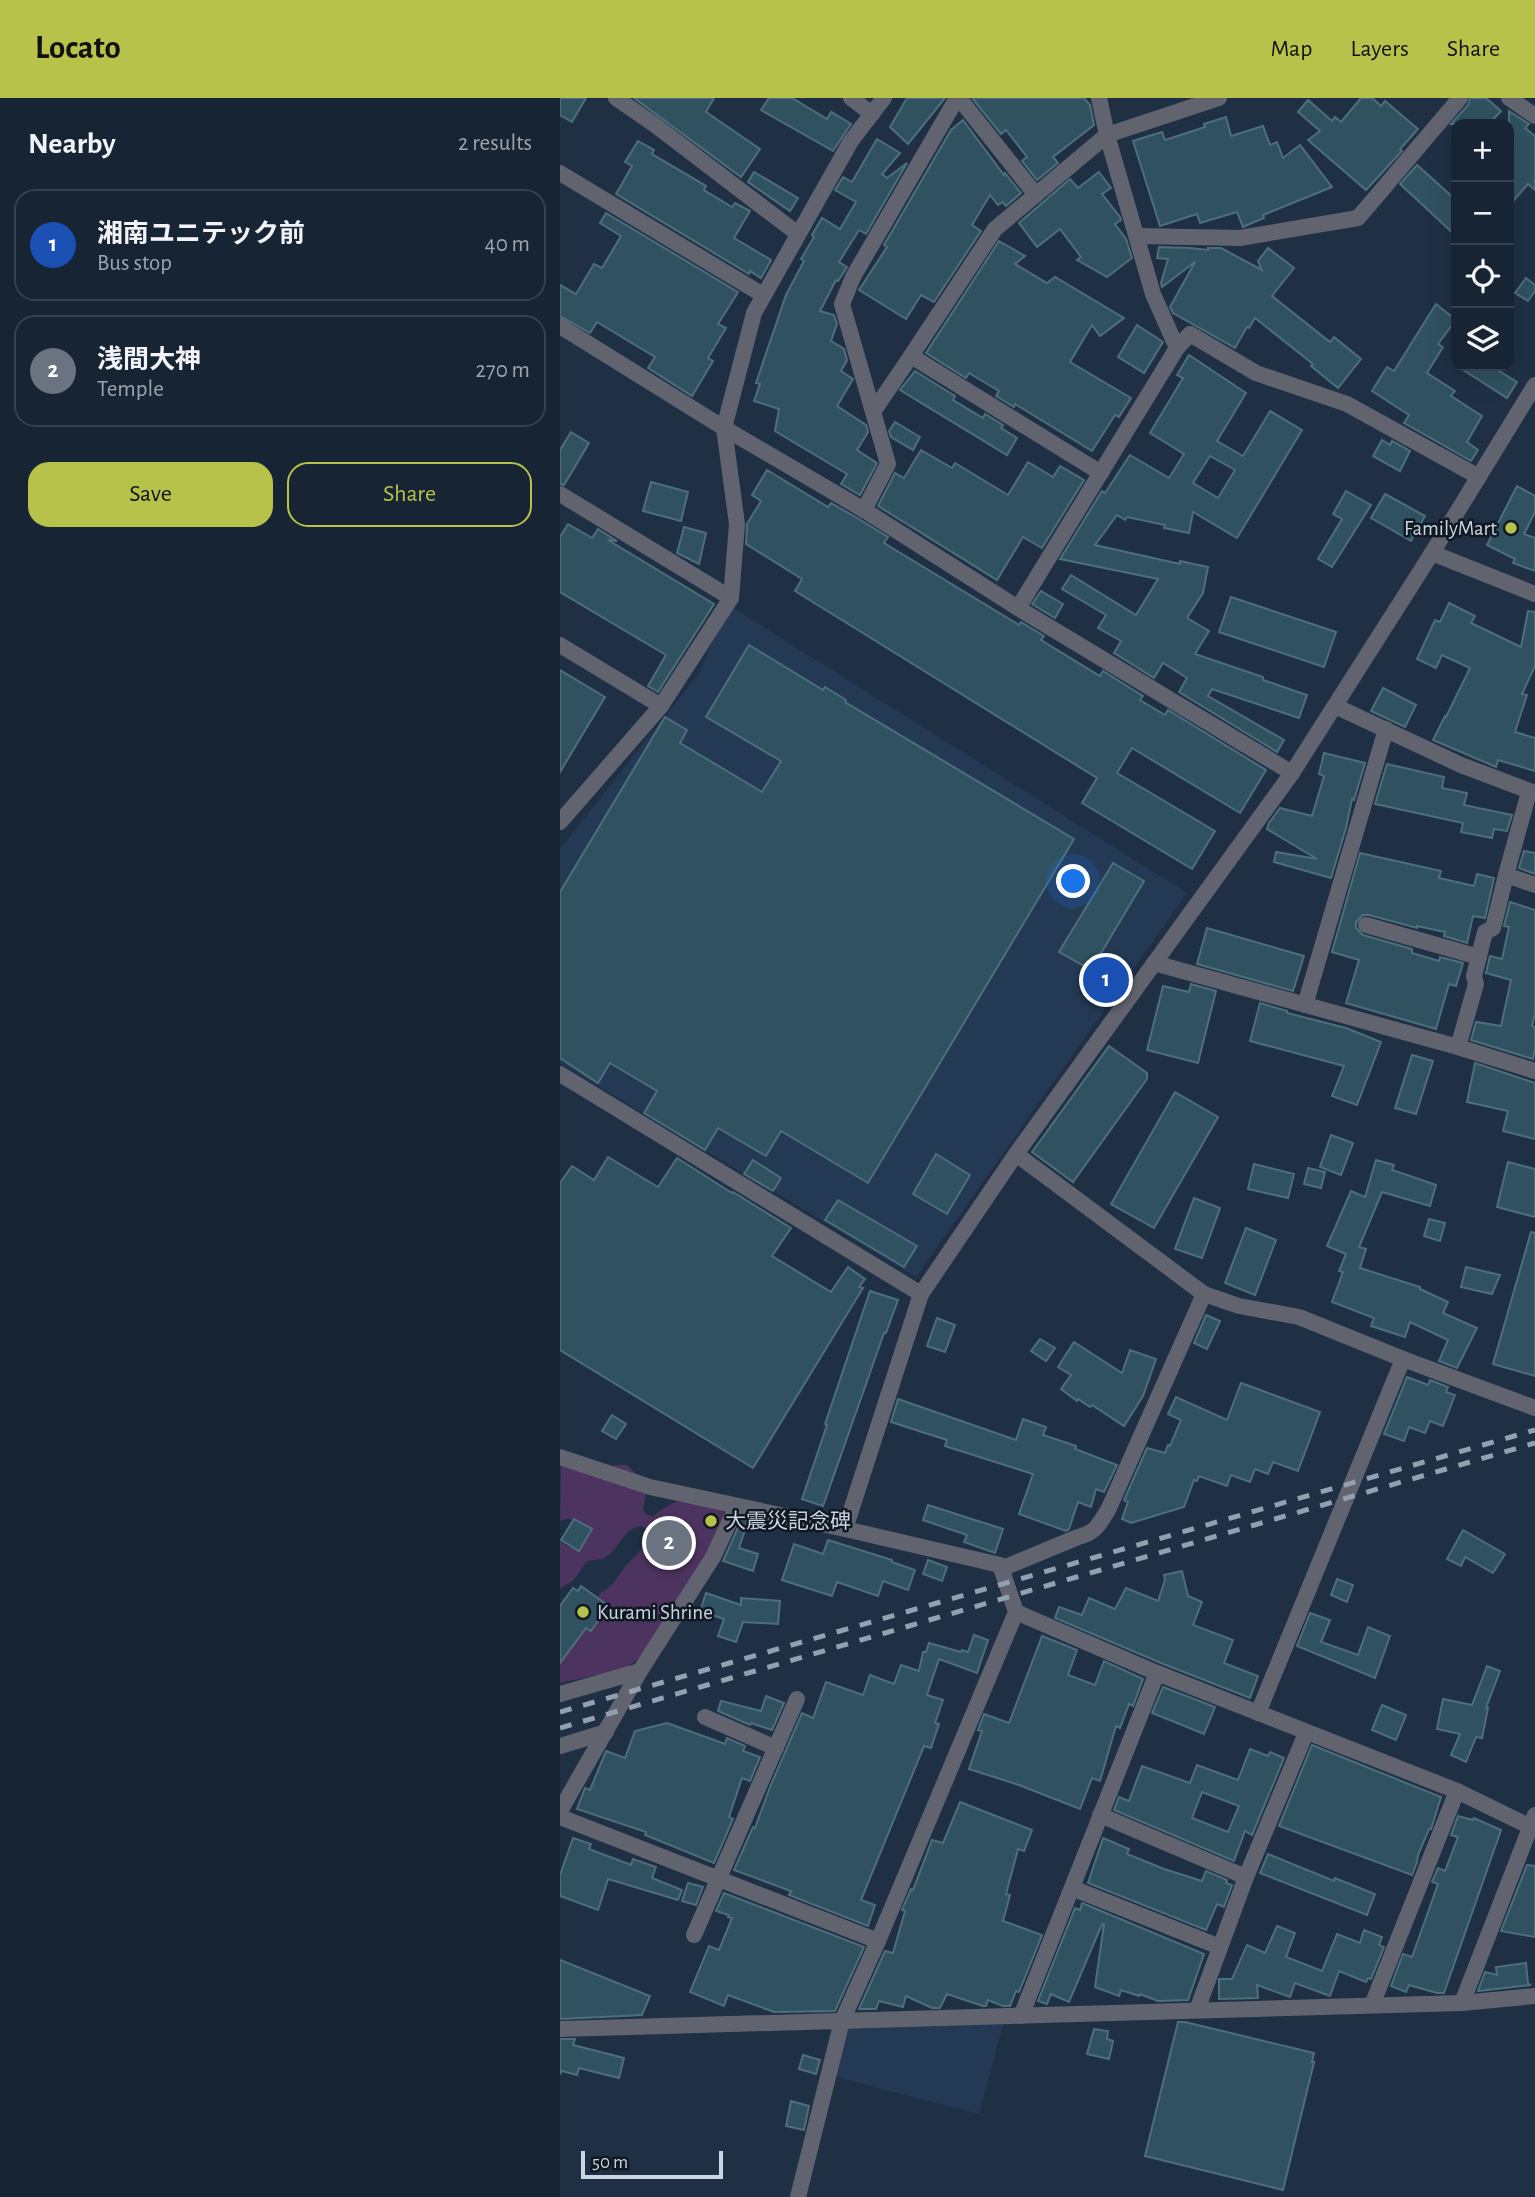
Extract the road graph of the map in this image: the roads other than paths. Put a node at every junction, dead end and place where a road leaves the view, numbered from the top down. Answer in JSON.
{"nodes":[{"id":1,"x":617,"y":98,"type":"edge"},
{"id":2,"x":851,"y":98,"type":"edge"},
{"id":3,"x":884,"y":98,"type":"edge"},
{"id":4,"x":958,"y":98,"type":"edge"},
{"id":5,"x":1098,"y":98,"type":"edge"},
{"id":6,"x":1219,"y":98,"type":"edge"},
{"id":7,"x":1461,"y":98,"type":"edge"},
{"id":8,"x":1508,"y":98,"type":"edge"},
{"id":9,"x":872,"y":114,"type":"junction"},
{"id":10,"x":1535,"y":116,"type":"edge"},
{"id":11,"x":1107,"y":135,"type":"junction"},
{"id":12,"x":560,"y":173,"type":"edge"},
{"id":13,"x":1036,"y":195,"type":"junction"},
{"id":14,"x":798,"y":234,"type":"junction"},
{"id":15,"x":1136,"y":236,"type":"junction"},
{"id":16,"x":763,"y":295,"type":"junction"},
{"id":17,"x":560,"y":326,"type":"edge"},
{"id":18,"x":1177,"y":348,"type":"junction"},
{"id":19,"x":911,"y":356,"type":"junction"},
{"id":20,"x":1535,"y":385,"type":"edge"},
{"id":21,"x":873,"y":412,"type":"junction"},
{"id":22,"x":724,"y":428,"type":"junction"},
{"id":23,"x":1101,"y":473,"type":"junction"},
{"id":24,"x":1479,"y":477,"type":"junction"},
{"id":25,"x":560,"y":494,"type":"edge"},
{"id":26,"x":864,"y":510,"type":"junction"},
{"id":27,"x":1433,"y":553,"type":"junction"},
{"id":28,"x":1535,"y":594,"type":"edge"},
{"id":29,"x":731,"y":598,"type":"junction"},
{"id":30,"x":1018,"y":608,"type":"junction"},
{"id":31,"x":560,"y":645,"type":"edge"},
{"id":32,"x":661,"y":706,"type":"junction"},
{"id":33,"x":1335,"y":706,"type":"junction"},
{"id":34,"x":1386,"y":730,"type":"junction"},
{"id":35,"x":1292,"y":773,"type":"junction"},
{"id":36,"x":1532,"y":793,"type":"edge"},
{"id":37,"x":560,"y":822,"type":"edge"},
{"id":38,"x":1506,"y":875,"type":"junction"},
{"id":39,"x":1535,"y":885,"type":"edge"},
{"id":40,"x":1366,"y":926,"type":"dead end"},
{"id":41,"x":1479,"y":957,"type":"junction"},
{"id":42,"x":1154,"y":963,"type":"junction"},
{"id":43,"x":1305,"y":1005,"type":"junction"},
{"id":44,"x":1458,"y":1047,"type":"junction"},
{"id":45,"x":1535,"y":1070,"type":"edge"},
{"id":46,"x":560,"y":1074,"type":"edge"},
{"id":47,"x":1016,"y":1154,"type":"junction"},
{"id":48,"x":921,"y":1294,"type":"junction"},
{"id":49,"x":1204,"y":1294,"type":"junction"},
{"id":50,"x":1403,"y":1359,"type":"junction"},
{"id":51,"x":1535,"y":1408,"type":"edge"},
{"id":52,"x":560,"y":1458,"type":"edge"},
{"id":53,"x":737,"y":1506,"type":"junction"},
{"id":54,"x":845,"y":1528,"type":"junction"},
{"id":55,"x":1001,"y":1569,"type":"junction"},
{"id":56,"x":1016,"y":1612,"type":"junction"},
{"id":57,"x":640,"y":1671,"type":"junction"},
{"id":58,"x":1157,"y":1672,"type":"junction"},
{"id":59,"x":560,"y":1694,"type":"edge"},
{"id":60,"x":797,"y":1699,"type":"dead end"},
{"id":61,"x":1258,"y":1713,"type":"junction"},
{"id":62,"x":705,"y":1717,"type":"dead end"},
{"id":63,"x":606,"y":1732,"type":"junction"},
{"id":64,"x":1306,"y":1733,"type":"junction"},
{"id":65,"x":560,"y":1746,"type":"edge"},
{"id":66,"x":776,"y":1748,"type":"junction"},
{"id":67,"x":1457,"y":1791,"type":"junction"},
{"id":68,"x":560,"y":1811,"type":"edge"},
{"id":69,"x":1100,"y":1815,"type":"junction"},
{"id":70,"x":560,"y":1817,"type":"edge"},
{"id":71,"x":1533,"y":1821,"type":"edge"},
{"id":72,"x":1246,"y":1877,"type":"junction"},
{"id":73,"x":719,"y":1879,"type":"junction"},
{"id":74,"x":1072,"y":1888,"type":"junction"},
{"id":75,"x":694,"y":1936,"type":"dead end"},
{"id":76,"x":878,"y":1941,"type":"junction"},
{"id":77,"x":1220,"y":1947,"type":"junction"},
{"id":78,"x":1535,"y":1996,"type":"edge"},
{"id":79,"x":1462,"y":2003,"type":"junction"},
{"id":80,"x":1372,"y":2005,"type":"junction"},
{"id":81,"x":1197,"y":2010,"type":"junction"},
{"id":82,"x":1021,"y":2017,"type":"junction"},
{"id":83,"x":842,"y":2021,"type":"junction"},
{"id":84,"x":560,"y":2029,"type":"edge"},
{"id":85,"x":798,"y":2197,"type":"edge"}],
"edges":[{"from":1,"to":14,"type":"street"},
{"from":2,"to":9,"type":"street"},
{"from":3,"to":9,"type":"street"},
{"from":4,"to":13,"type":"street"},
{"from":4,"to":21,"type":"street"},
{"from":5,"to":11,"type":"street"},
{"from":6,"to":11,"type":"street"},
{"from":7,"to":15,"type":"street"},
{"from":8,"to":10,"type":"street"},
{"from":9,"to":14,"type":"street"},
{"from":11,"to":13,"type":"street"},
{"from":11,"to":15,"type":"street"},
{"from":12,"to":16,"type":"street"},
{"from":13,"to":19,"type":"street"},
{"from":14,"to":16,"type":"street"},
{"from":15,"to":18,"type":"street"},
{"from":16,"to":22,"type":"street"},
{"from":17,"to":22,"type":"street"},
{"from":18,"to":23,"type":"street"},
{"from":18,"to":24,"type":"street"},
{"from":19,"to":21,"type":"street"},
{"from":19,"to":23,"type":"street"},
{"from":20,"to":24,"type":"street"},
{"from":21,"to":26,"type":"street"},
{"from":22,"to":26,"type":"street"},
{"from":22,"to":29,"type":"street"},
{"from":23,"to":30,"type":"street"},
{"from":24,"to":27,"type":"street"},
{"from":25,"to":29,"type":"street"},
{"from":26,"to":30,"type":"street"},
{"from":27,"to":28,"type":"street"},
{"from":27,"to":33,"type":"street"},
{"from":29,"to":32,"type":"street"},
{"from":30,"to":35,"type":"street"},
{"from":31,"to":32,"type":"street"},
{"from":32,"to":37,"type":"street"},
{"from":33,"to":34,"type":"street"},
{"from":33,"to":35,"type":"street"},
{"from":34,"to":36,"type":"street"},
{"from":34,"to":43,"type":"street"},
{"from":35,"to":42,"type":"street"},
{"from":36,"to":38,"type":"street"},
{"from":38,"to":39,"type":"street"},
{"from":38,"to":41,"type":"street"},
{"from":40,"to":41,"type":"street"},
{"from":41,"to":44,"type":"street"},
{"from":42,"to":43,"type":"street"},
{"from":42,"to":47,"type":"street"},
{"from":43,"to":44,"type":"street"},
{"from":44,"to":45,"type":"street"},
{"from":46,"to":48,"type":"street"},
{"from":47,"to":48,"type":"street"},
{"from":47,"to":49,"type":"street"},
{"from":48,"to":54,"type":"street"},
{"from":49,"to":50,"type":"street"},
{"from":49,"to":55,"type":"street"},
{"from":50,"to":51,"type":"street"},
{"from":50,"to":61,"type":"street"},
{"from":52,"to":53,"type":"street"},
{"from":53,"to":54,"type":"street"},
{"from":53,"to":57,"type":"street"},
{"from":54,"to":55,"type":"street"},
{"from":55,"to":56,"type":"street"},
{"from":56,"to":58,"type":"street"},
{"from":56,"to":76,"type":"street"},
{"from":57,"to":59,"type":"street"},
{"from":57,"to":63,"type":"street"},
{"from":58,"to":61,"type":"street"},
{"from":58,"to":69,"type":"street"},
{"from":60,"to":66,"type":"street"},
{"from":61,"to":64,"type":"street"},
{"from":62,"to":66,"type":"street"},
{"from":63,"to":65,"type":"street"},
{"from":63,"to":68,"type":"street"},
{"from":64,"to":67,"type":"street"},
{"from":64,"to":72,"type":"street"},
{"from":66,"to":73,"type":"street"},
{"from":67,"to":71,"type":"street"},
{"from":67,"to":80,"type":"street"},
{"from":69,"to":72,"type":"street"},
{"from":69,"to":74,"type":"street"},
{"from":70,"to":73,"type":"street"},
{"from":71,"to":79,"type":"street"},
{"from":72,"to":77,"type":"street"},
{"from":73,"to":75,"type":"street"},
{"from":73,"to":76,"type":"street"},
{"from":74,"to":77,"type":"street"},
{"from":74,"to":82,"type":"street"},
{"from":76,"to":83,"type":"street"},
{"from":77,"to":81,"type":"street"},
{"from":78,"to":79,"type":"street"},
{"from":79,"to":80,"type":"street"},
{"from":80,"to":81,"type":"street"},
{"from":81,"to":82,"type":"street"},
{"from":82,"to":83,"type":"street"},
{"from":83,"to":84,"type":"street"},
{"from":83,"to":85,"type":"street"}]}
